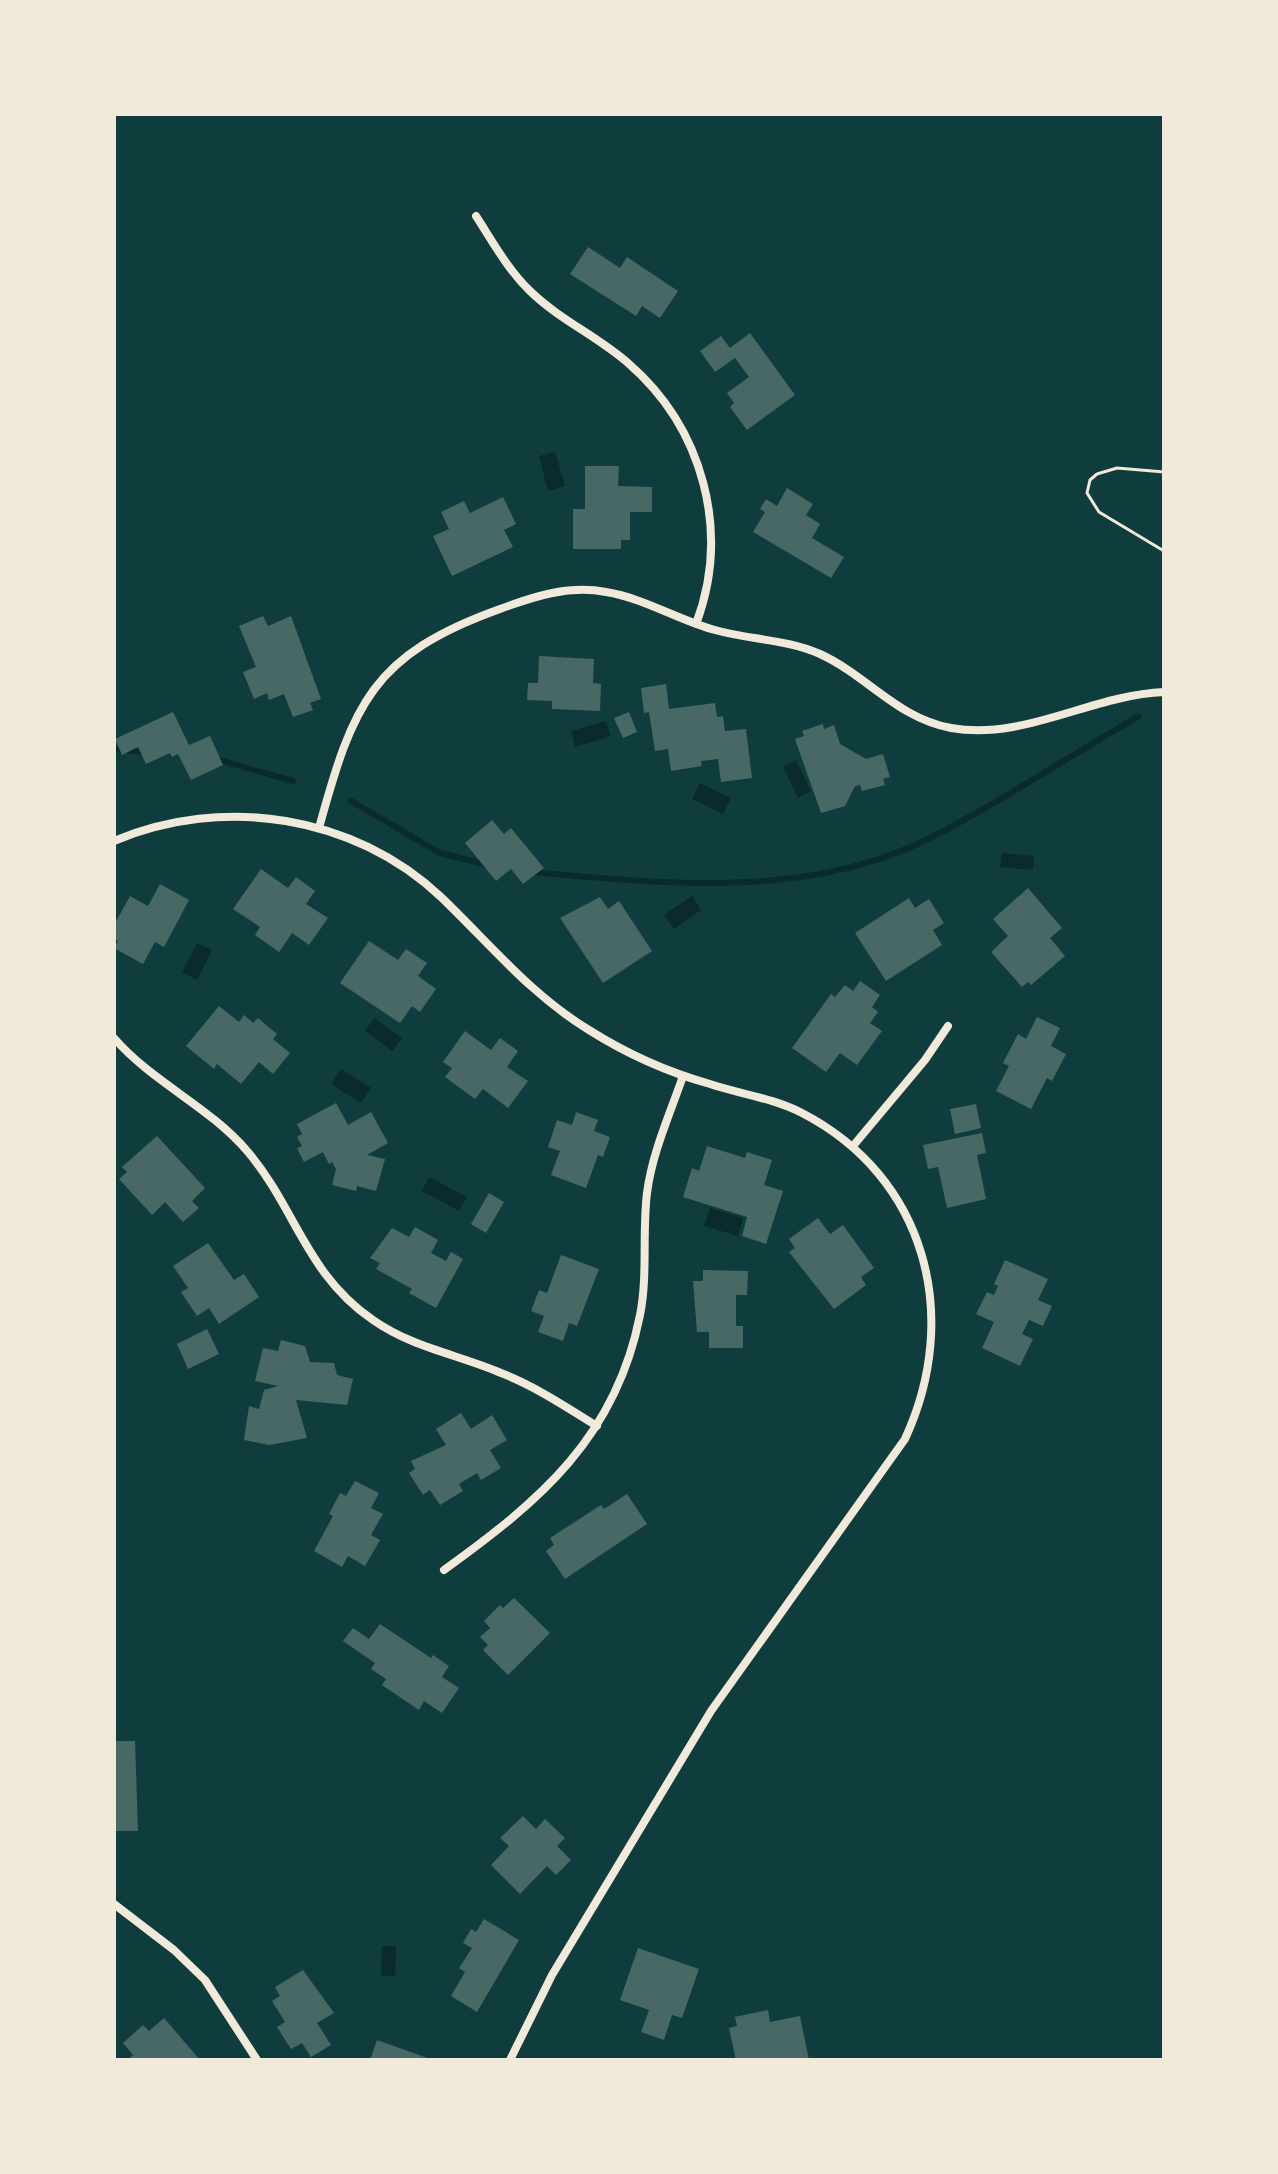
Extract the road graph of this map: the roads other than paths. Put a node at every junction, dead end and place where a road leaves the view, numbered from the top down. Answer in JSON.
{"nodes":[{"id":1,"x":476,"y":216,"type":"dead end"},
{"id":2,"x":696,"y":624,"type":"junction"},
{"id":3,"x":1164,"y":692,"type":"edge"},
{"id":4,"x":319,"y":828,"type":"junction"},
{"id":5,"x":114,"y":841,"type":"edge"},
{"id":6,"x":948,"y":1026,"type":"dead end"},
{"id":7,"x":114,"y":1038,"type":"edge"},
{"id":8,"x":683,"y":1076,"type":"junction"},
{"id":9,"x":853,"y":1146,"type":"junction"},
{"id":10,"x":597,"y":1426,"type":"junction"},
{"id":11,"x":444,"y":1570,"type":"dead end"},
{"id":12,"x":114,"y":1904,"type":"edge"},
{"id":13,"x":257,"y":2060,"type":"edge"},
{"id":14,"x":510,"y":2060,"type":"edge"}],
"edges":[{"from":1,"to":2,"type":"street"},
{"from":2,"to":3,"type":"street"},
{"from":2,"to":4,"type":"street"},
{"from":4,"to":5,"type":"street"},
{"from":4,"to":8,"type":"street"},
{"from":6,"to":9,"type":"street"},
{"from":7,"to":10,"type":"street"},
{"from":8,"to":9,"type":"street"},
{"from":8,"to":10,"type":"street"},
{"from":9,"to":14,"type":"street"},
{"from":10,"to":11,"type":"street"},
{"from":12,"to":13,"type":"street"}]}
